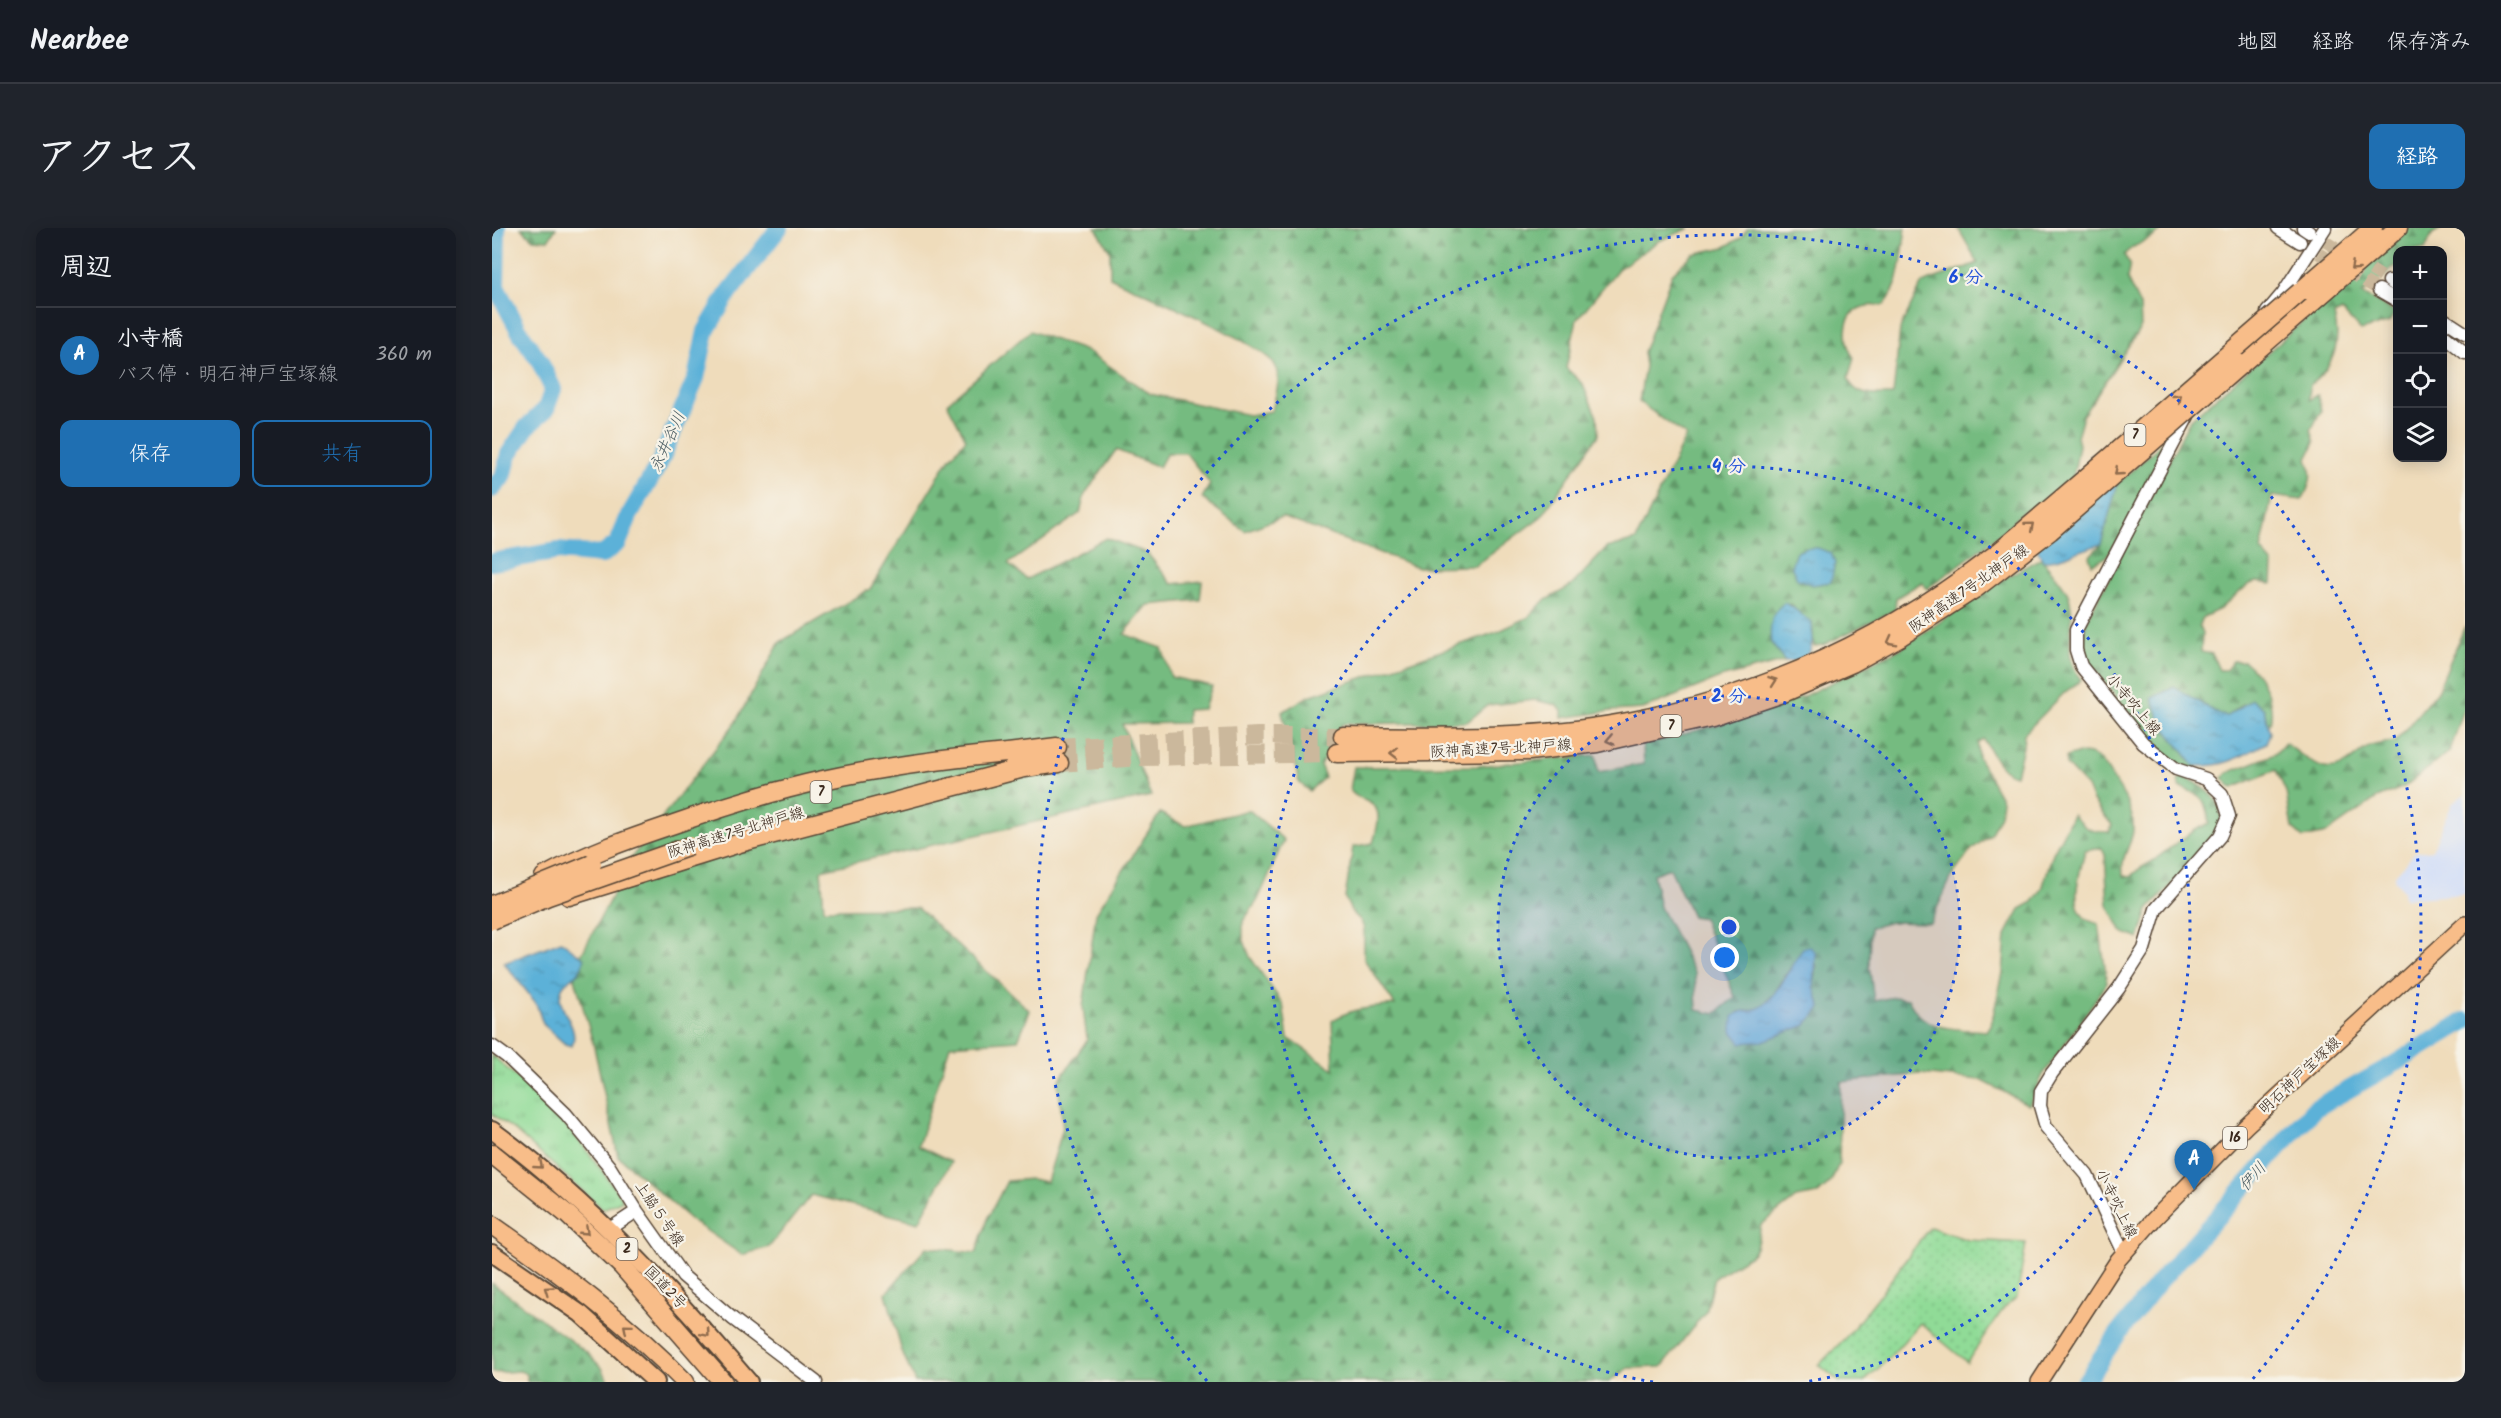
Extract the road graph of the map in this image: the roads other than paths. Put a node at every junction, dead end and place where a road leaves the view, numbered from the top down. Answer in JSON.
{"nodes":[{"id":1,"x":2278,"y":228,"type":"edge"},
{"id":2,"x":2325,"y":228,"type":"edge"},
{"id":3,"x":2373,"y":228,"type":"edge"},
{"id":4,"x":2398,"y":228,"type":"edge"},
{"id":5,"x":2300,"y":242,"type":"tunnel mouth"},
{"id":6,"x":2379,"y":290,"type":"tunnel mouth"},
{"id":7,"x":2291,"y":292,"type":"junction"},
{"id":8,"x":2395,"y":300,"type":"edge"},
{"id":9,"x":2447,"y":321,"type":"edge"},
{"id":10,"x":2465,"y":333,"type":"edge"},
{"id":11,"x":2447,"y":338,"type":"edge"},
{"id":12,"x":2465,"y":353,"type":"edge"},
{"id":13,"x":1972,"y":582,"type":"junction"},
{"id":14,"x":1340,"y":745,"type":"tunnel mouth"},
{"id":15,"x":1058,"y":755,"type":"tunnel mouth"},
{"id":16,"x":1019,"y":760,"type":"junction"},
{"id":17,"x":492,"y":905,"type":"edge"},
{"id":18,"x":492,"y":918,"type":"edge"},
{"id":19,"x":2465,"y":924,"type":"edge"},
{"id":20,"x":492,"y":1046,"type":"edge"},
{"id":21,"x":492,"y":1130,"type":"edge"},
{"id":22,"x":492,"y":1154,"type":"edge"},
{"id":23,"x":637,"y":1211,"type":"junction"},
{"id":24,"x":492,"y":1226,"type":"edge"},
{"id":25,"x":608,"y":1230,"type":"junction"},
{"id":26,"x":492,"y":1253,"type":"edge"},
{"id":27,"x":2124,"y":1253,"type":"junction"},
{"id":28,"x":656,"y":1382,"type":"edge"},
{"id":29,"x":685,"y":1382,"type":"edge"},
{"id":30,"x":723,"y":1382,"type":"edge"},
{"id":31,"x":749,"y":1382,"type":"edge"},
{"id":32,"x":816,"y":1382,"type":"edge"},
{"id":33,"x":2040,"y":1382,"type":"edge"}],
"edges":[{"from":1,"to":5,"type":"street"},
{"from":2,"to":7,"type":"street","name":"小寺吹上線"},
{"from":3,"to":7,"type":"highway","name":"阪神高速7号北神戸線","number":"7"},
{"from":4,"to":13,"type":"highway","name":"阪神高速7号北神戸線","number":"7","one_way":true,"bridge":true},
{"from":6,"to":8,"type":"street"},
{"from":13,"to":7,"type":"highway","name":"阪神高速7号北神戸線","number":"7","one_way":true,"bridge":true},
{"from":7,"to":27,"type":"street","name":"小寺吹上線"},
{"from":9,"to":10,"type":"street"},
{"from":11,"to":12,"type":"street"},
{"from":13,"to":14,"type":"highway","name":"阪神高速7号北神戸線","number":"7"},
{"from":15,"to":16,"type":"highway","name":"阪神高速7号北神戸線","number":"7"},
{"from":16,"to":17,"type":"highway","name":"阪神高速7号北神戸線","number":"7","bridge":true},
{"from":16,"to":17,"type":"highway"},
{"from":16,"to":18,"type":"highway"},
{"from":16,"to":18,"type":"highway","name":"阪神高速7号北神戸線","number":"7","bridge":true},
{"from":19,"to":27,"type":"main road","name":"明石神戸宝塚線","number":"16"},
{"from":20,"to":23,"type":"street","name":"上脇５号線"},
{"from":21,"to":25,"type":"highway","name":"国道2号","number":"2","one_way":true},
{"from":22,"to":30,"type":"highway","one_way":true},
{"from":23,"to":25,"type":"street"},
{"from":23,"to":32,"type":"street","name":"上脇５号線"},
{"from":29,"to":24,"type":"highway","one_way":true},
{"from":25,"to":31,"type":"highway","name":"国道2号","number":"2","one_way":true},
{"from":28,"to":26,"type":"highway","one_way":true},
{"from":27,"to":33,"type":"main road","name":"明石神戸宝塚線","number":"16"}]}
